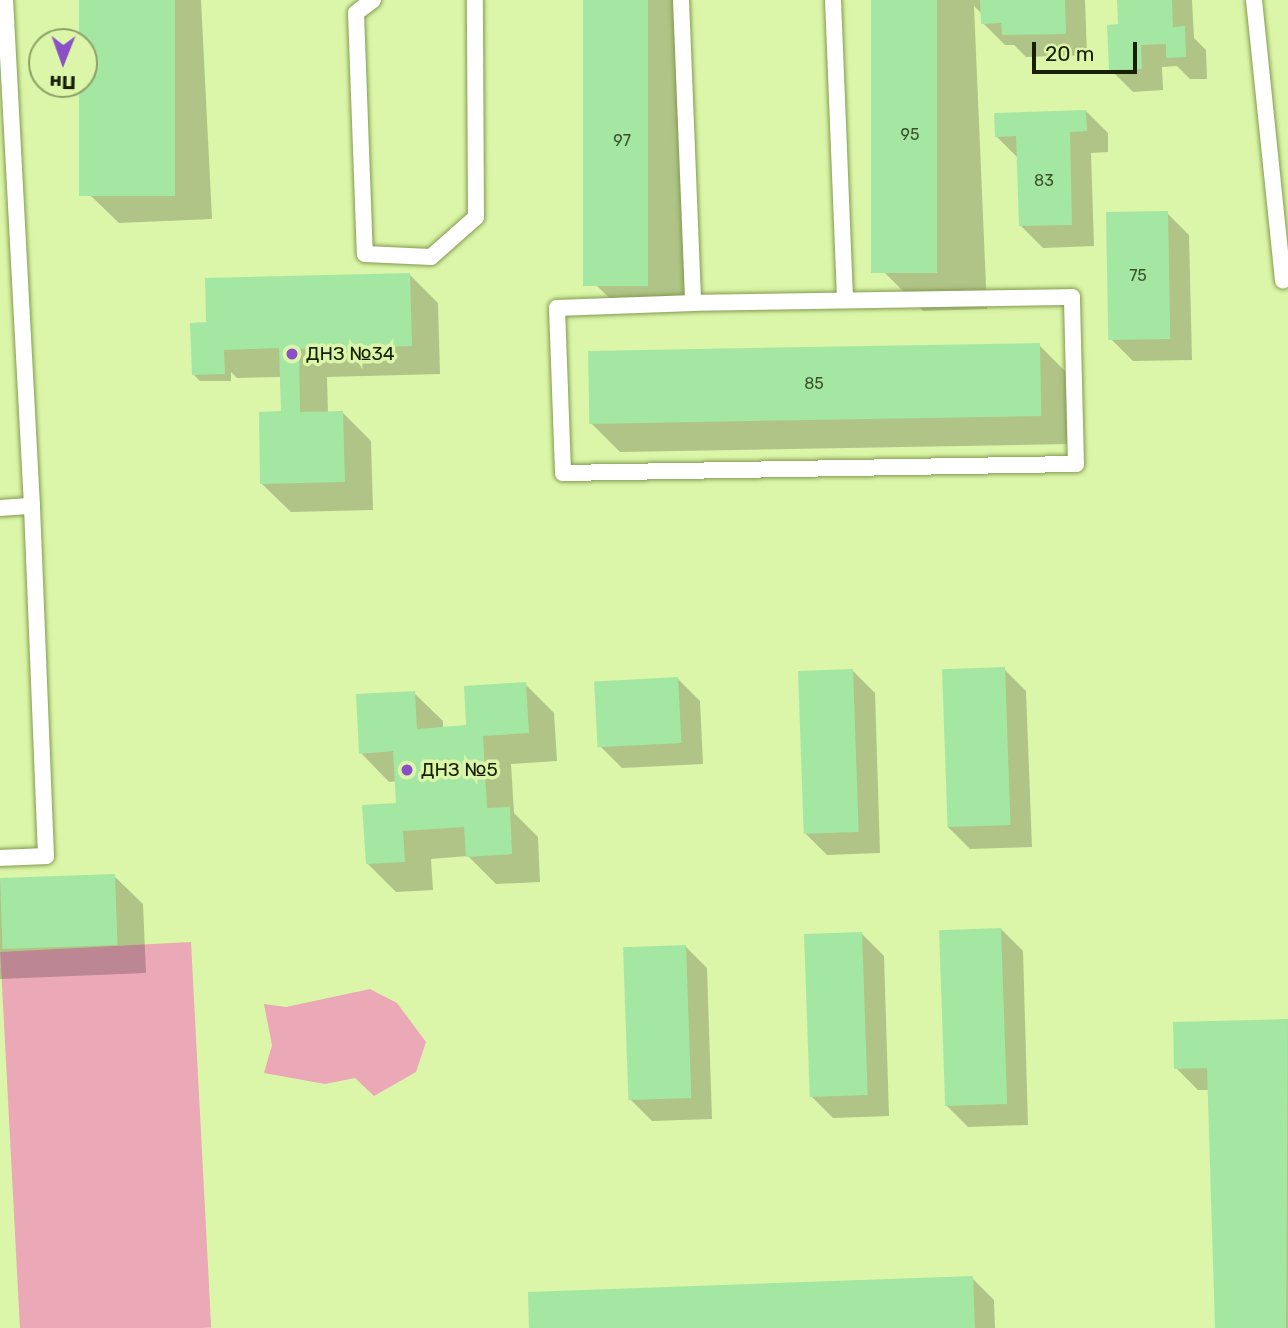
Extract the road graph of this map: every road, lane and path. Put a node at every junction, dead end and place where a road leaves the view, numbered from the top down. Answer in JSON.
{"nodes":[{"id":1,"x":5,"y":0,"type":"edge"},
{"id":2,"x":373,"y":0,"type":"edge"},
{"id":3,"x":475,"y":0,"type":"edge"},
{"id":4,"x":681,"y":0,"type":"edge"},
{"id":5,"x":834,"y":0,"type":"edge"},
{"id":6,"x":1254,"y":0,"type":"edge"},
{"id":7,"x":1283,"y":281,"type":"dead end"},
{"id":8,"x":845,"y":300,"type":"junction"},
{"id":9,"x":693,"y":303,"type":"junction"},
{"id":10,"x":32,"y":506,"type":"junction"},
{"id":11,"x":0,"y":508,"type":"edge"},
{"id":12,"x":0,"y":858,"type":"edge"}],
"edges":[{"from":1,"to":10,"type":"lane"},
{"from":2,"to":3,"type":"lane"},
{"from":4,"to":9,"type":"lane"},
{"from":5,"to":8,"type":"lane"},
{"from":6,"to":7,"type":"lane"},
{"from":8,"to":9,"type":"lane"},
{"from":8,"to":9,"type":"lane"},
{"from":10,"to":11,"type":"lane"},
{"from":10,"to":12,"type":"lane"}]}
